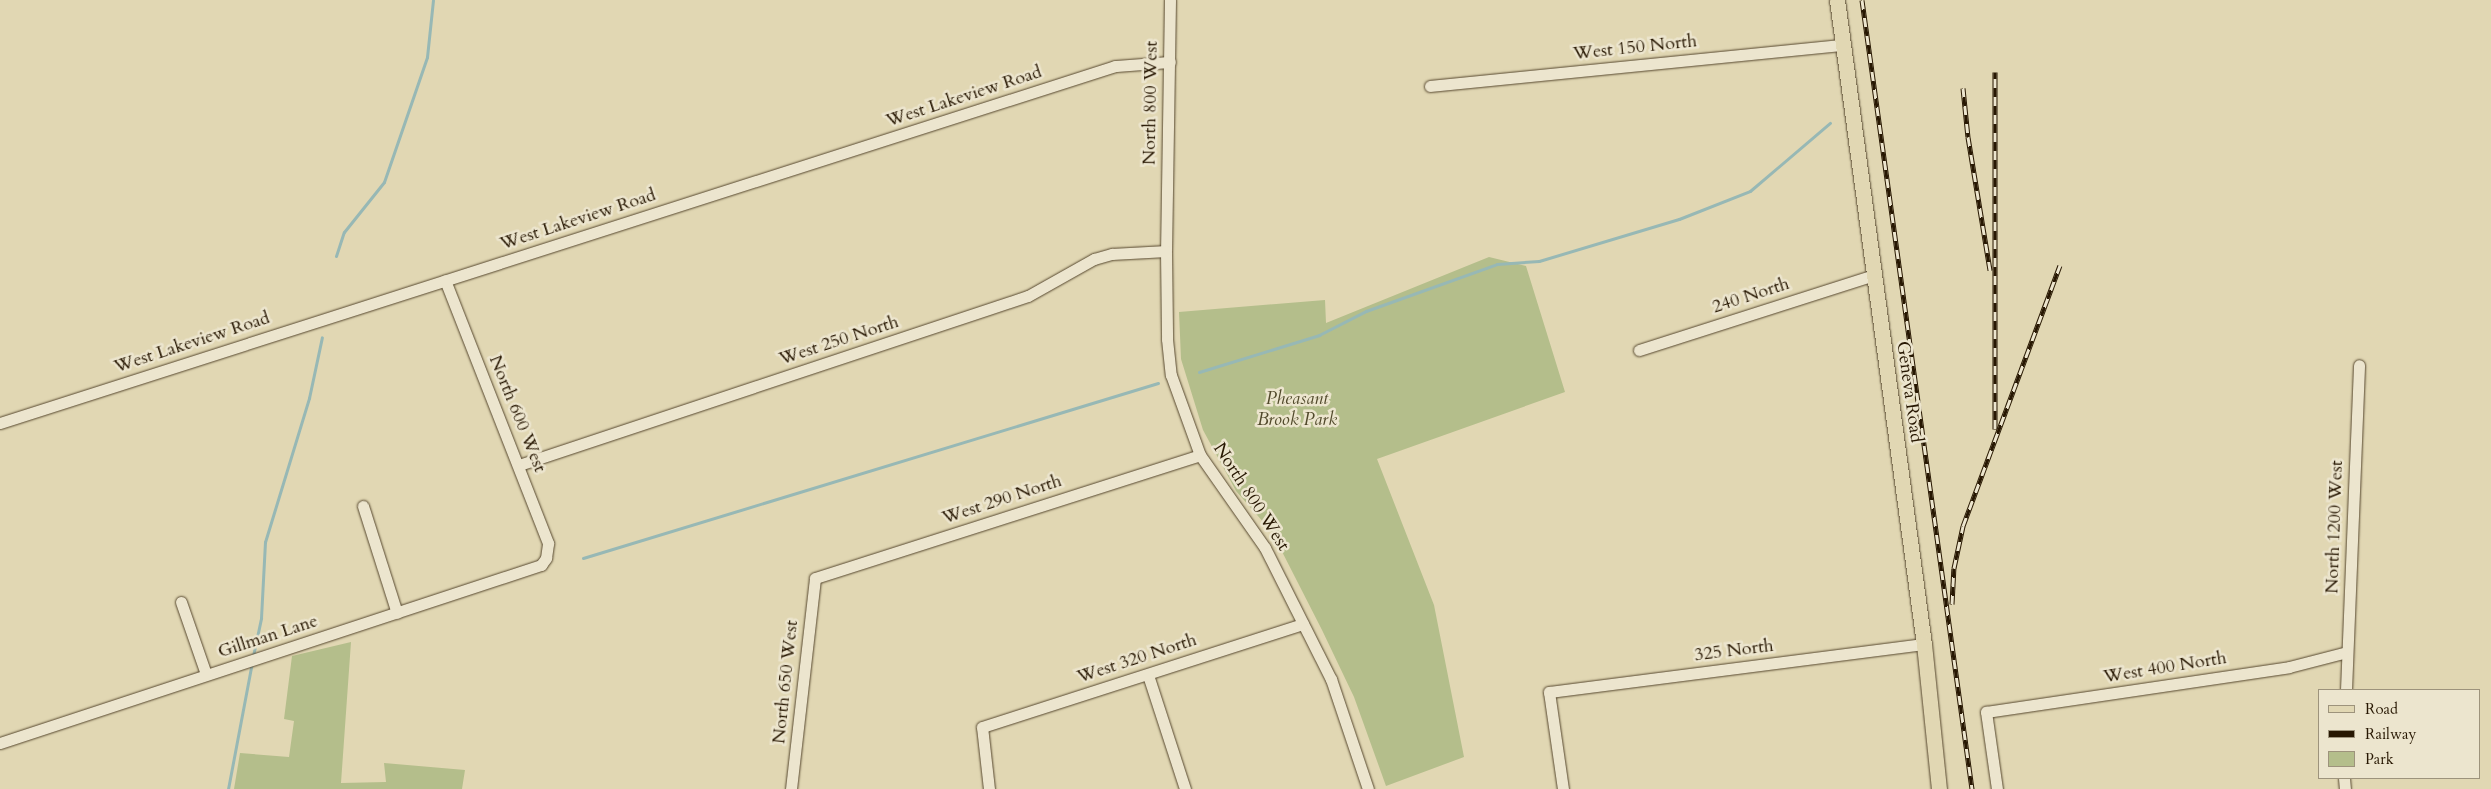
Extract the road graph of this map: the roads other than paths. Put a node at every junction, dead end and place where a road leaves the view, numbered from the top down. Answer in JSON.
{"nodes":[{"id":1,"x":1170,"y":0,"type":"edge"},
{"id":2,"x":1837,"y":0,"type":"edge"},
{"id":3,"x":1843,"y":45,"type":"junction"},
{"id":4,"x":1170,"y":62,"type":"junction"},
{"id":5,"x":1430,"y":86,"type":"dead end"},
{"id":6,"x":1166,"y":252,"type":"junction"},
{"id":7,"x":1874,"y":275,"type":"junction"},
{"id":8,"x":445,"y":280,"type":"junction"},
{"id":9,"x":1639,"y":350,"type":"dead end"},
{"id":10,"x":2359,"y":365,"type":"dead end"},
{"id":11,"x":0,"y":423,"type":"edge"},
{"id":12,"x":1200,"y":455,"type":"junction"},
{"id":13,"x":519,"y":464,"type":"junction"},
{"id":14,"x":363,"y":506,"type":"dead end"},
{"id":15,"x":544,"y":561,"type":"joint"},
{"id":16,"x":815,"y":578,"type":"joint"},
{"id":17,"x":181,"y":602,"type":"dead end"},
{"id":18,"x":397,"y":613,"type":"junction"},
{"id":19,"x":1303,"y":624,"type":"junction"},
{"id":20,"x":1924,"y":644,"type":"junction"},
{"id":21,"x":2347,"y":652,"type":"junction"},
{"id":22,"x":206,"y":674,"type":"junction"},
{"id":23,"x":1148,"y":675,"type":"junction"},
{"id":24,"x":2346,"y":689,"type":"edge"},
{"id":25,"x":0,"y":743,"type":"edge"},
{"id":26,"x":791,"y":789,"type":"edge"},
{"id":27,"x":989,"y":789,"type":"edge"},
{"id":28,"x":1185,"y":789,"type":"edge"},
{"id":29,"x":1368,"y":789,"type":"edge"},
{"id":30,"x":1563,"y":789,"type":"edge"},
{"id":31,"x":1939,"y":789,"type":"edge"},
{"id":32,"x":1997,"y":789,"type":"edge"}],
"edges":[{"from":1,"to":4,"type":"street","name":"North 800 West"},
{"from":2,"to":3,"type":"main road","name":"Geneva Road"},
{"from":3,"to":5,"type":"street","name":"West 150 North"},
{"from":3,"to":7,"type":"main road","name":"Geneva Road"},
{"from":4,"to":6,"type":"street","name":"North 800 West"},
{"from":4,"to":8,"type":"street","name":"West Lakeview Road"},
{"from":6,"to":12,"type":"street","name":"North 800 West"},
{"from":6,"to":13,"type":"street","name":"West 250 North"},
{"from":7,"to":9,"type":"street","name":"240 North"},
{"from":7,"to":20,"type":"main road","name":"Geneva Road"},
{"from":8,"to":11,"type":"street","name":"West Lakeview Road"},
{"from":8,"to":13,"type":"street","name":"North 600 West"},
{"from":10,"to":21,"type":"street","name":"North 1200 West"},
{"from":12,"to":16,"type":"street","name":"West 290 North"},
{"from":12,"to":19,"type":"street","name":"North 800 West"},
{"from":13,"to":15,"type":"street","name":"North 600 West"},
{"from":14,"to":18,"type":"street"},
{"from":15,"to":18,"type":"street","name":"Gillman Lane"},
{"from":16,"to":26,"type":"street","name":"North 650 West"},
{"from":17,"to":22,"type":"street"},
{"from":18,"to":22,"type":"street","name":"Gillman Lane"},
{"from":19,"to":23,"type":"street","name":"West 320 North"},
{"from":19,"to":29,"type":"street","name":"North 800 West"},
{"from":20,"to":30,"type":"street","name":"325 North"},
{"from":20,"to":31,"type":"main road","name":"Geneva Road"},
{"from":21,"to":24,"type":"street","name":"North 1200 West"},
{"from":21,"to":32,"type":"street","name":"West 400 North"},
{"from":22,"to":25,"type":"street","name":"Gillman Lane"},
{"from":23,"to":27,"type":"street","name":"West 320 North"},
{"from":23,"to":28,"type":"street"}]}
